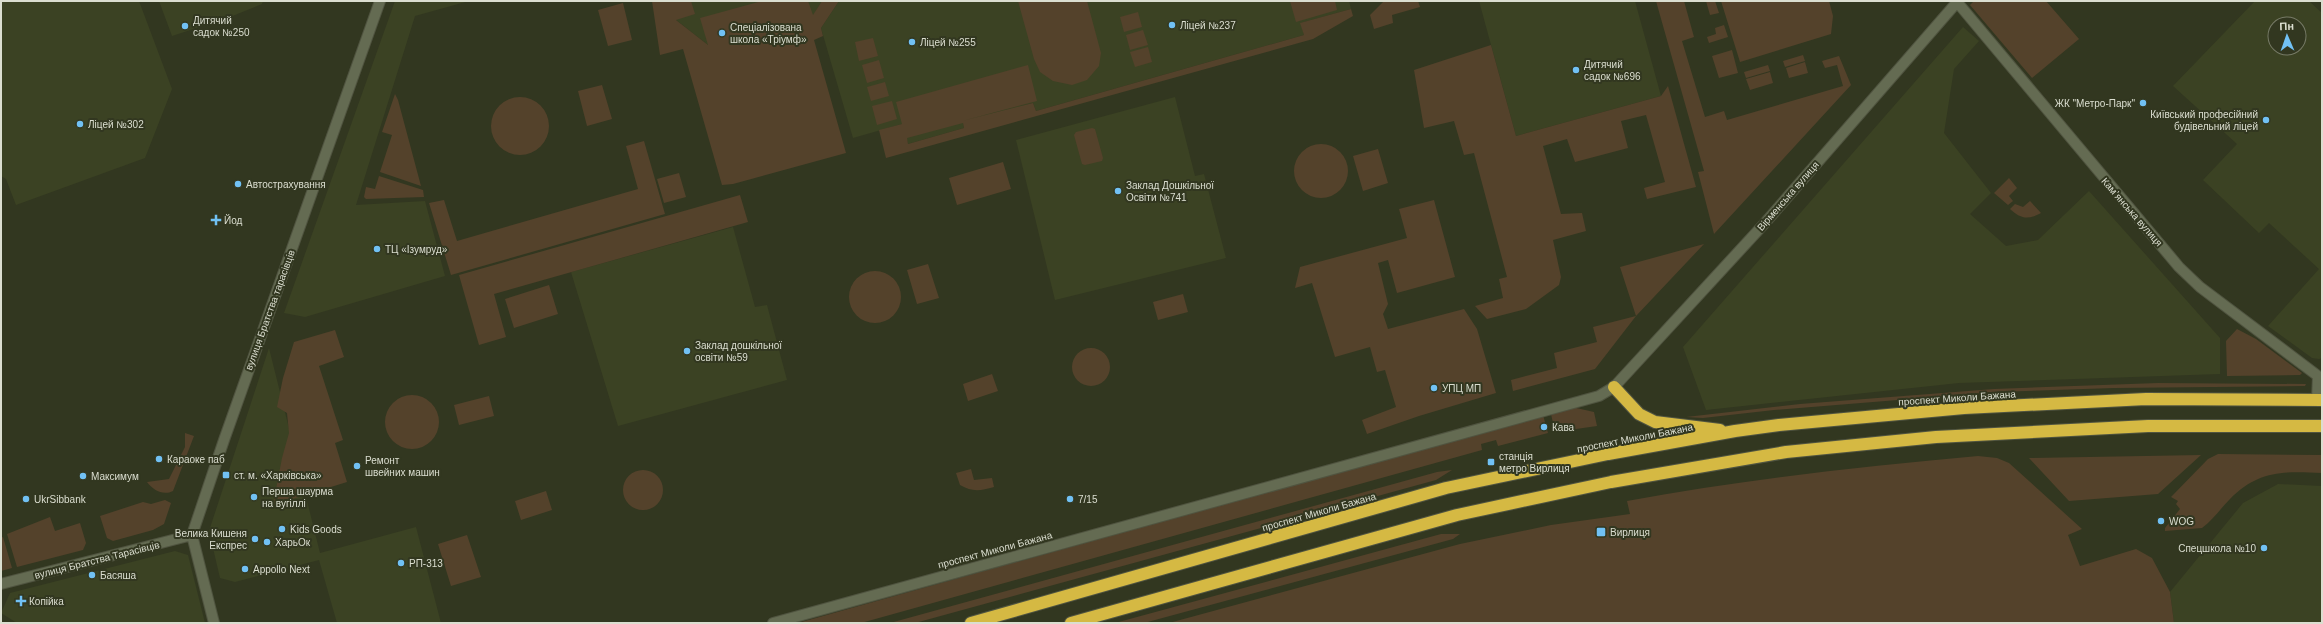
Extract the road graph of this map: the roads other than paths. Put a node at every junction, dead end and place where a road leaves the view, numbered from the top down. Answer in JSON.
{"nodes":[{"id":1,"x":380,"y":1,"type":"edge"},
{"id":2,"x":1958,"y":1,"type":"edge"},
{"id":3,"x":2320,"y":374,"type":"edge"},
{"id":4,"x":1614,"y":387,"type":"junction"},
{"id":5,"x":2319,"y":400,"type":"edge"},
{"id":6,"x":2322,"y":426,"type":"edge"},
{"id":7,"x":1735,"y":431,"type":"junction"},
{"id":8,"x":192,"y":535,"type":"junction"},
{"id":9,"x":1,"y":584,"type":"edge"},
{"id":10,"x":214,"y":623,"type":"edge"},
{"id":11,"x":773,"y":623,"type":"edge"},
{"id":12,"x":971,"y":623,"type":"edge"},
{"id":13,"x":1071,"y":623,"type":"edge"}],
"edges":[{"from":1,"to":8,"type":"street","name":"вулиця Братства тарасівців"},
{"from":2,"to":3,"type":"street","name":"Камʼянська вулиця"},
{"from":2,"to":4,"type":"street","name":"Вірменська вулиця"},
{"from":3,"to":5,"type":"street","name":"Камʼянська вулиця"},
{"from":4,"to":7,"type":"highway"},
{"from":4,"to":11,"type":"street","name":"проспект Миколи Бажана"},
{"from":5,"to":7,"type":"highway","name":"проспект Миколи Бажана"},
{"from":6,"to":13,"type":"highway"},
{"from":7,"to":12,"type":"highway","name":"проспект Миколи Бажана"},
{"from":8,"to":9,"type":"street","name":"вулиця Братства Тарасівців"},
{"from":8,"to":10,"type":"street"}]}
